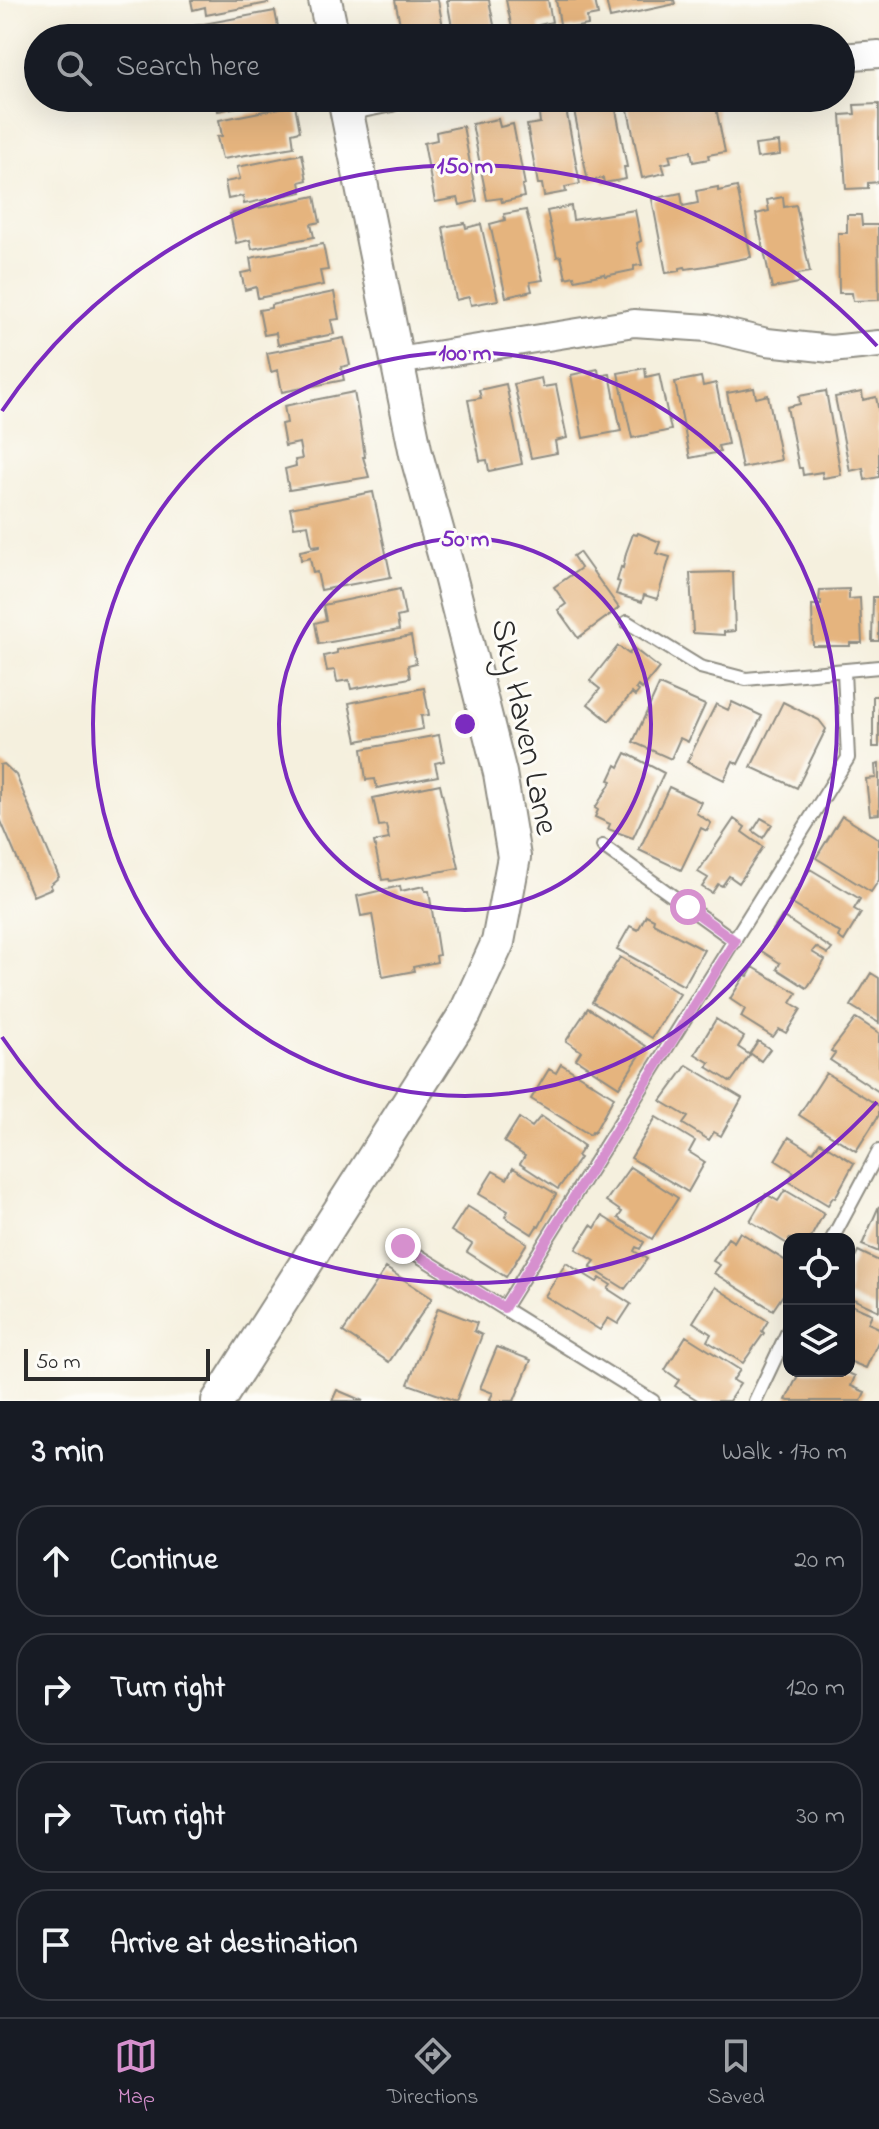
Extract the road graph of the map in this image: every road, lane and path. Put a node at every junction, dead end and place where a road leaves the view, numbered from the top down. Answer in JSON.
{"nodes":[{"id":1,"x":325,"y":0,"type":"edge"},
{"id":2,"x":330,"y":24,"type":"edge"},
{"id":3,"x":879,"y":54,"type":"edge"},
{"id":4,"x":855,"y":56,"type":"edge"},
{"id":5,"x":347,"y":112,"type":"edge"},
{"id":6,"x":879,"y":344,"type":"edge"},
{"id":7,"x":398,"y":361,"type":"junction"},
{"id":8,"x":627,"y":622,"type":"dead end"},
{"id":9,"x":879,"y":667,"type":"edge"},
{"id":10,"x":844,"y":671,"type":"junction"},
{"id":11,"x":603,"y":846,"type":"dead end"},
{"id":12,"x":735,"y":941,"type":"junction"},
{"id":13,"x":879,"y":1151,"type":"edge"},
{"id":14,"x":835,"y":1233,"type":"edge"},
{"id":15,"x":403,"y":1246,"type":"dead end"},
{"id":16,"x":504,"y":1308,"type":"junction"},
{"id":17,"x":783,"y":1342,"type":"edge"},
{"id":18,"x":218,"y":1401,"type":"edge"},
{"id":19,"x":653,"y":1401,"type":"edge"},
{"id":20,"x":755,"y":1401,"type":"edge"}],
"edges":[{"from":1,"to":2,"type":"street"},
{"from":3,"to":4,"type":"street"},
{"from":5,"to":7,"type":"street","name":"Sky Haven Lane"},
{"from":6,"to":7,"type":"street"},
{"from":7,"to":18,"type":"street","name":"Sky Haven Lane"},
{"from":8,"to":10,"type":"lane"},
{"from":9,"to":10,"type":"lane"},
{"from":10,"to":12,"type":"lane"},
{"from":11,"to":12,"type":"lane"},
{"from":12,"to":16,"type":"lane"},
{"from":13,"to":14,"type":"lane"},
{"from":15,"to":16,"type":"lane"},
{"from":16,"to":19,"type":"lane"},
{"from":17,"to":20,"type":"lane"}]}
